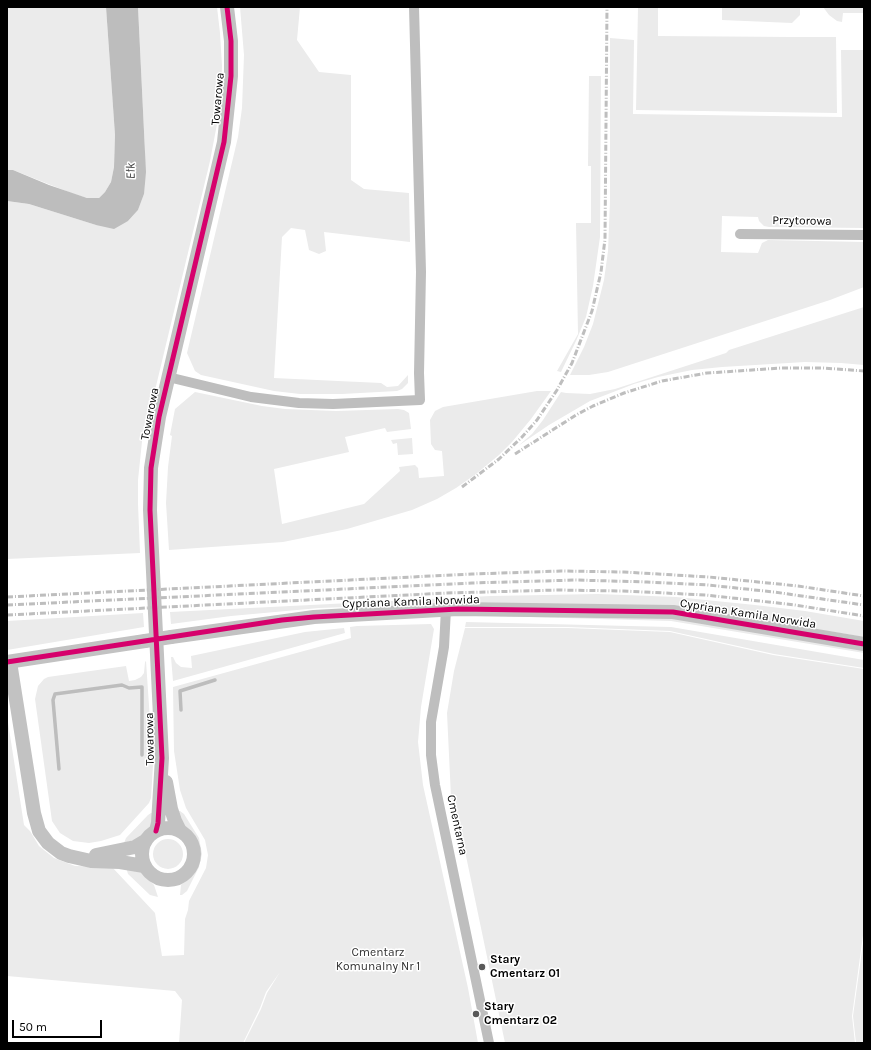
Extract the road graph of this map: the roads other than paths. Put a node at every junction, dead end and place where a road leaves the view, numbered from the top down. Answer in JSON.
{"nodes":[{"id":1,"x":227,"y":7,"type":"edge"},
{"id":2,"x":414,"y":7,"type":"edge"},
{"id":3,"x":740,"y":234,"type":"dead end"},
{"id":4,"x":864,"y":235,"type":"edge"},
{"id":5,"x":168,"y":377,"type":"junction"},
{"id":6,"x":446,"y":609,"type":"junction"},
{"id":7,"x":864,"y":644,"type":"edge"},
{"id":8,"x":9,"y":662,"type":"edge"},
{"id":9,"x":162,"y":758,"type":"junction"},
{"id":10,"x":156,"y":831,"type":"junction"},
{"id":11,"x":180,"y":831,"type":"junction"},
{"id":12,"x":145,"y":842,"type":"junction"},
{"id":13,"x":69,"y":856,"type":"junction"},
{"id":14,"x":144,"y":866,"type":"junction"},
{"id":15,"x":488,"y":1043,"type":"edge"}],
"edges":[{"from":1,"to":5,"type":"street","name":"Towarowa"},
{"from":2,"to":5,"type":"street","name":"Towarowa"},
{"from":3,"to":4,"type":"street","name":"Przytorowa"},
{"from":5,"to":9,"type":"street","name":"Towarowa"},
{"from":6,"to":7,"type":"street","name":"Cypriana Kamila Norwida"},
{"from":6,"to":8,"type":"street","name":"Cypriana Kamila Norwida","bridge":true},
{"from":6,"to":15,"type":"street","name":"Cmentarna"},
{"from":8,"to":13,"type":"street"},
{"from":9,"to":10,"type":"street","name":"Towarowa"},
{"from":9,"to":11,"type":"street","name":"Towarowa"},
{"from":10,"to":11,"type":"street"},
{"from":10,"to":12,"type":"street"},
{"from":11,"to":14,"type":"street"},
{"from":12,"to":13,"type":"street"},
{"from":12,"to":14,"type":"street"},
{"from":13,"to":14,"type":"street"}]}
